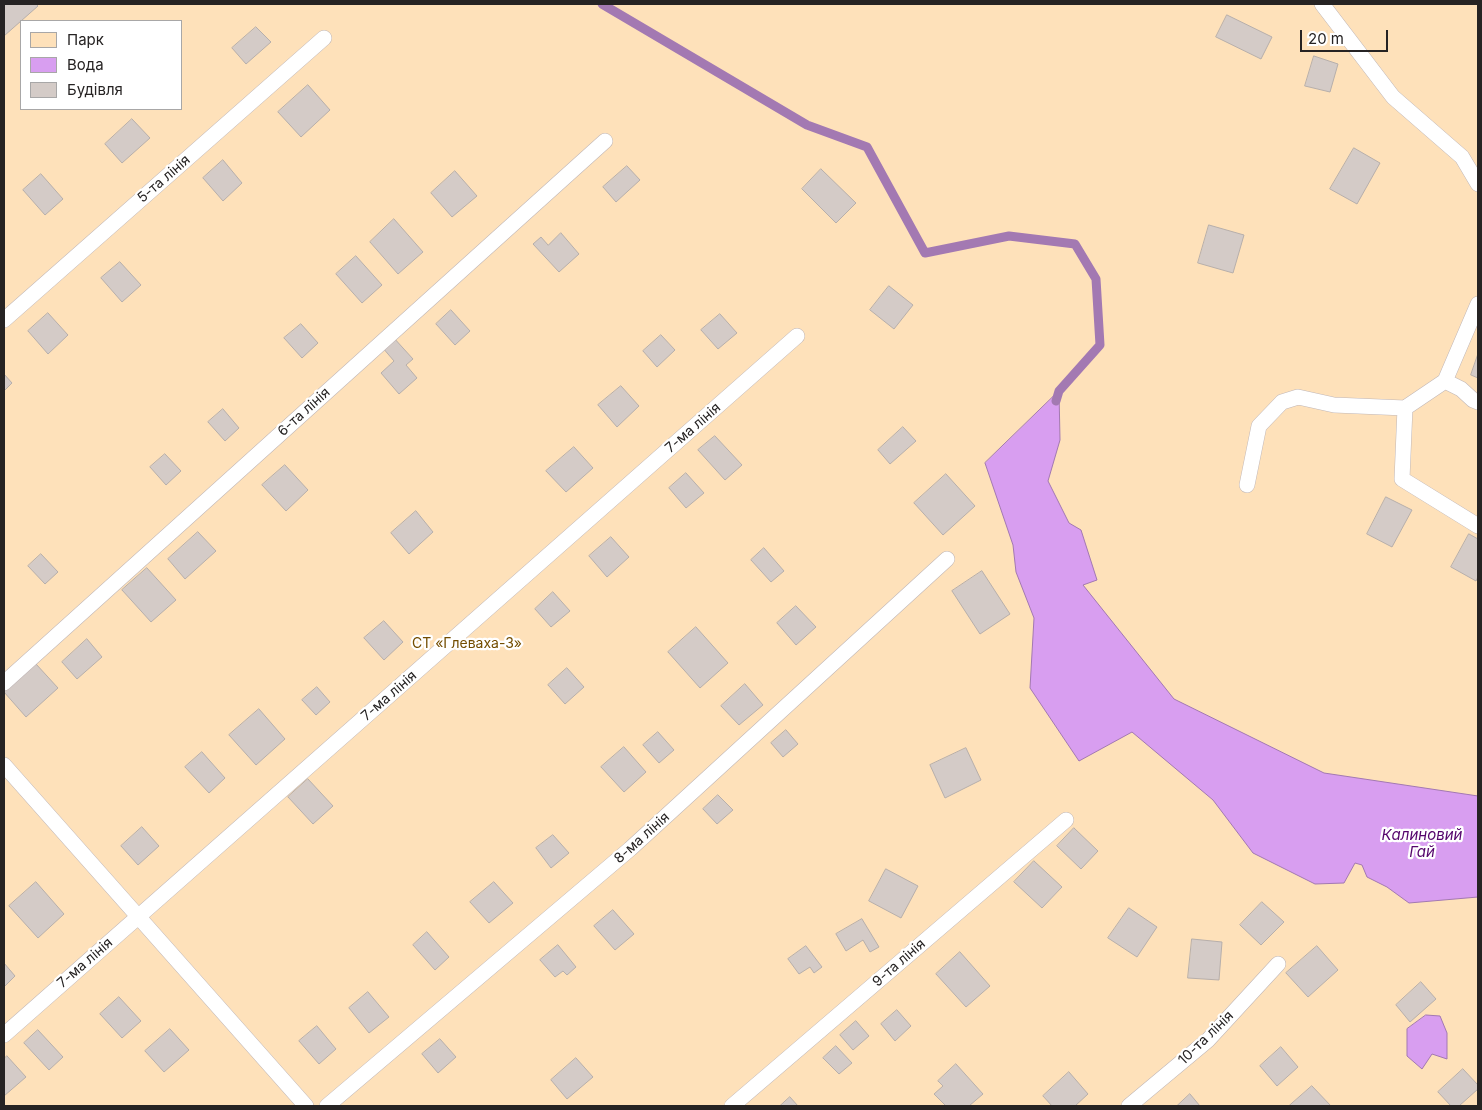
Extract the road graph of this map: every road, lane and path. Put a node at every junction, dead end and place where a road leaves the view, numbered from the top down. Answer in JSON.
{"nodes":[{"id":1,"x":1322,"y":4,"type":"edge"},
{"id":2,"x":324,"y":38,"type":"dead end"},
{"id":3,"x":605,"y":141,"type":"dead end"},
{"id":4,"x":1478,"y":184,"type":"edge"},
{"id":5,"x":1478,"y":304,"type":"edge"},
{"id":6,"x":4,"y":320,"type":"edge"},
{"id":7,"x":797,"y":336,"type":"dead end"},
{"id":8,"x":1445,"y":381,"type":"junction"},
{"id":9,"x":1478,"y":402,"type":"edge"},
{"id":10,"x":1405,"y":408,"type":"junction"},
{"id":11,"x":1247,"y":485,"type":"dead end"},
{"id":12,"x":1478,"y":526,"type":"edge"},
{"id":13,"x":947,"y":559,"type":"dead end"},
{"id":14,"x":4,"y":683,"type":"edge"},
{"id":15,"x":4,"y":765,"type":"edge"},
{"id":16,"x":1066,"y":820,"type":"dead end"},
{"id":17,"x":138,"y":917,"type":"junction"},
{"id":18,"x":1278,"y":964,"type":"dead end"},
{"id":19,"x":4,"y":1035,"type":"edge"},
{"id":20,"x":306,"y":1106,"type":"edge"},
{"id":21,"x":328,"y":1106,"type":"edge"},
{"id":22,"x":732,"y":1106,"type":"edge"},
{"id":23,"x":1128,"y":1106,"type":"edge"}],
"edges":[{"from":1,"to":4,"type":"lane"},
{"from":2,"to":6,"type":"lane","name":"5-та лінія"},
{"from":3,"to":14,"type":"lane","name":"6-та лінія"},
{"from":5,"to":8,"type":"lane"},
{"from":7,"to":17,"type":"lane","name":"7-ма лінія"},
{"from":8,"to":9,"type":"lane"},
{"from":8,"to":10,"type":"lane"},
{"from":10,"to":11,"type":"lane"},
{"from":10,"to":12,"type":"lane"},
{"from":13,"to":21,"type":"lane","name":"8-ма лінія"},
{"from":15,"to":17,"type":"lane"},
{"from":16,"to":22,"type":"lane","name":"9-та лінія"},
{"from":17,"to":19,"type":"lane","name":"7-ма лінія"},
{"from":17,"to":20,"type":"lane"},
{"from":18,"to":23,"type":"lane","name":"10-та лінія"}]}
